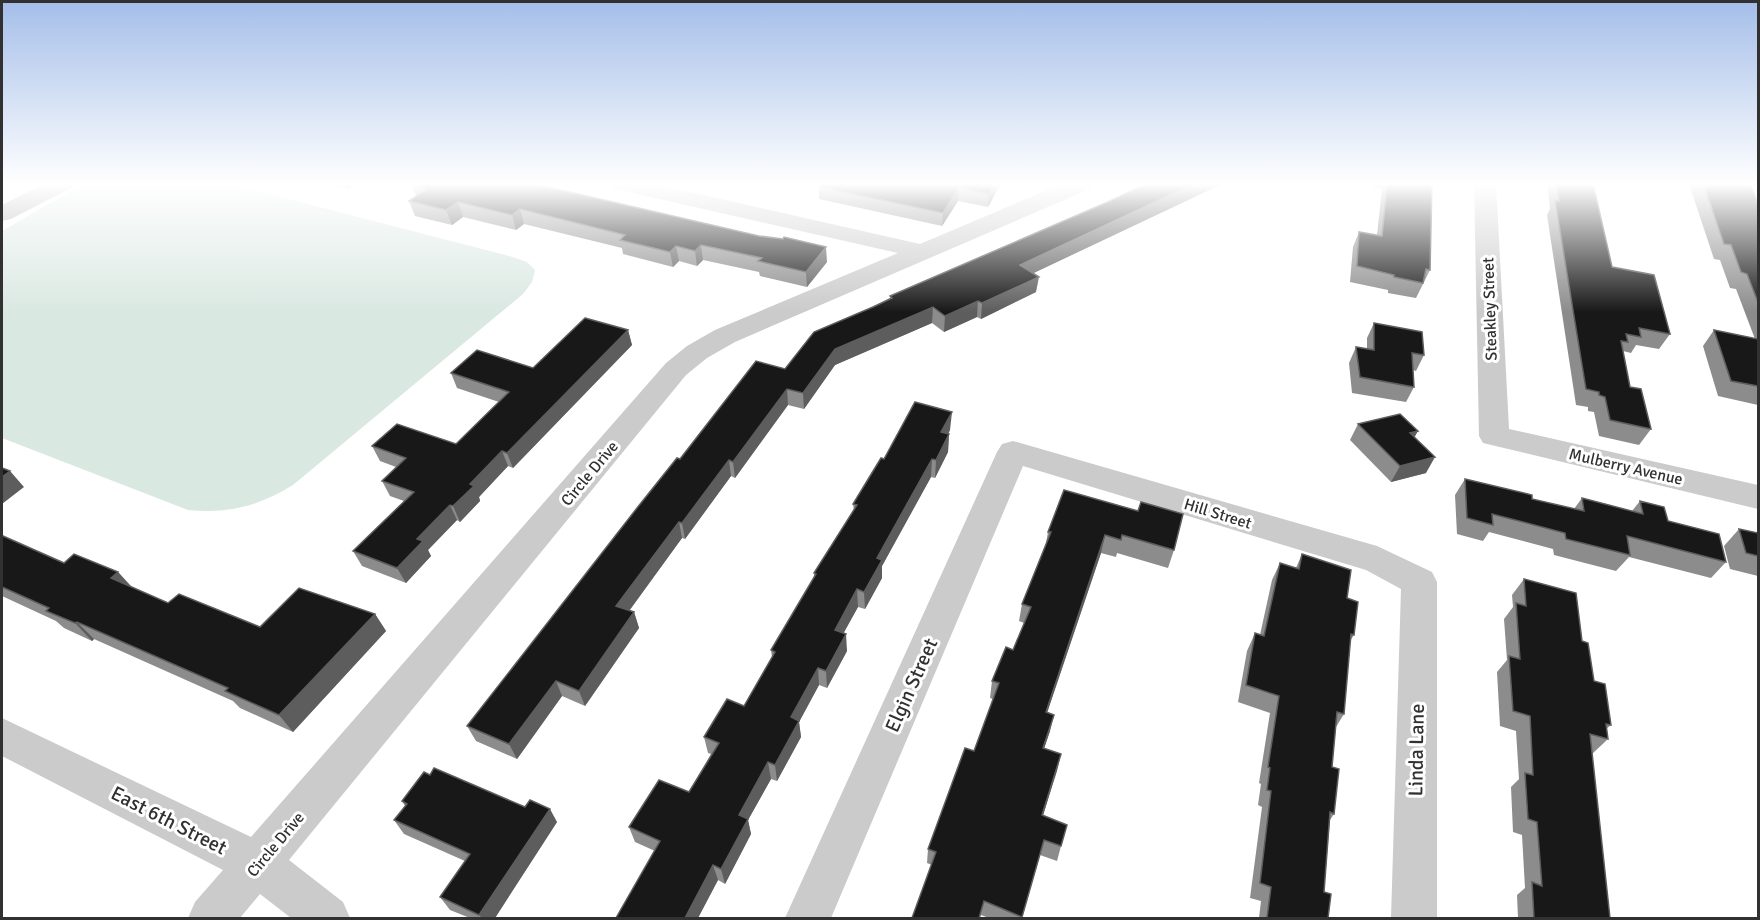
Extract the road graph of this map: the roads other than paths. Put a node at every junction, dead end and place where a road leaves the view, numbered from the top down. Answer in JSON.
{"nodes":[{"id":1,"x":809,"y":226,"type":"edge"},
{"id":2,"x":980,"y":226,"type":"edge"},
{"id":3,"x":1487,"y":226,"type":"edge"},
{"id":4,"x":920,"y":251,"type":"junction"},
{"id":5,"x":1494,"y":436,"type":"joint"},
{"id":6,"x":1013,"y":452,"type":"joint"},
{"id":7,"x":1758,"y":497,"type":"edge"},
{"id":8,"x":1419,"y":582,"type":"joint"},
{"id":9,"x":2,"y":736,"type":"edge"},
{"id":10,"x":258,"y":864,"type":"junction"},
{"id":11,"x":211,"y":918,"type":"edge"},
{"id":12,"x":327,"y":918,"type":"edge"},
{"id":13,"x":808,"y":918,"type":"edge"},
{"id":14,"x":1413,"y":918,"type":"edge"}],
"edges":[{"from":1,"to":4,"type":"street"},
{"from":2,"to":4,"type":"street","name":"Circle Drive"},
{"from":3,"to":5,"type":"street","name":"Steakley Street"},
{"from":4,"to":10,"type":"street","name":"Circle Drive"},
{"from":5,"to":7,"type":"street","name":"Mulberry Avenue"},
{"from":6,"to":8,"type":"street","name":"Hill Street"},
{"from":6,"to":13,"type":"street","name":"Elgin Street"},
{"from":8,"to":14,"type":"street","name":"Linda Lane"},
{"from":9,"to":10,"type":"street","name":"East 6th Street"},
{"from":10,"to":11,"type":"street","name":"Circle Drive"},
{"from":10,"to":12,"type":"street","name":"East 6th Street"}]}
